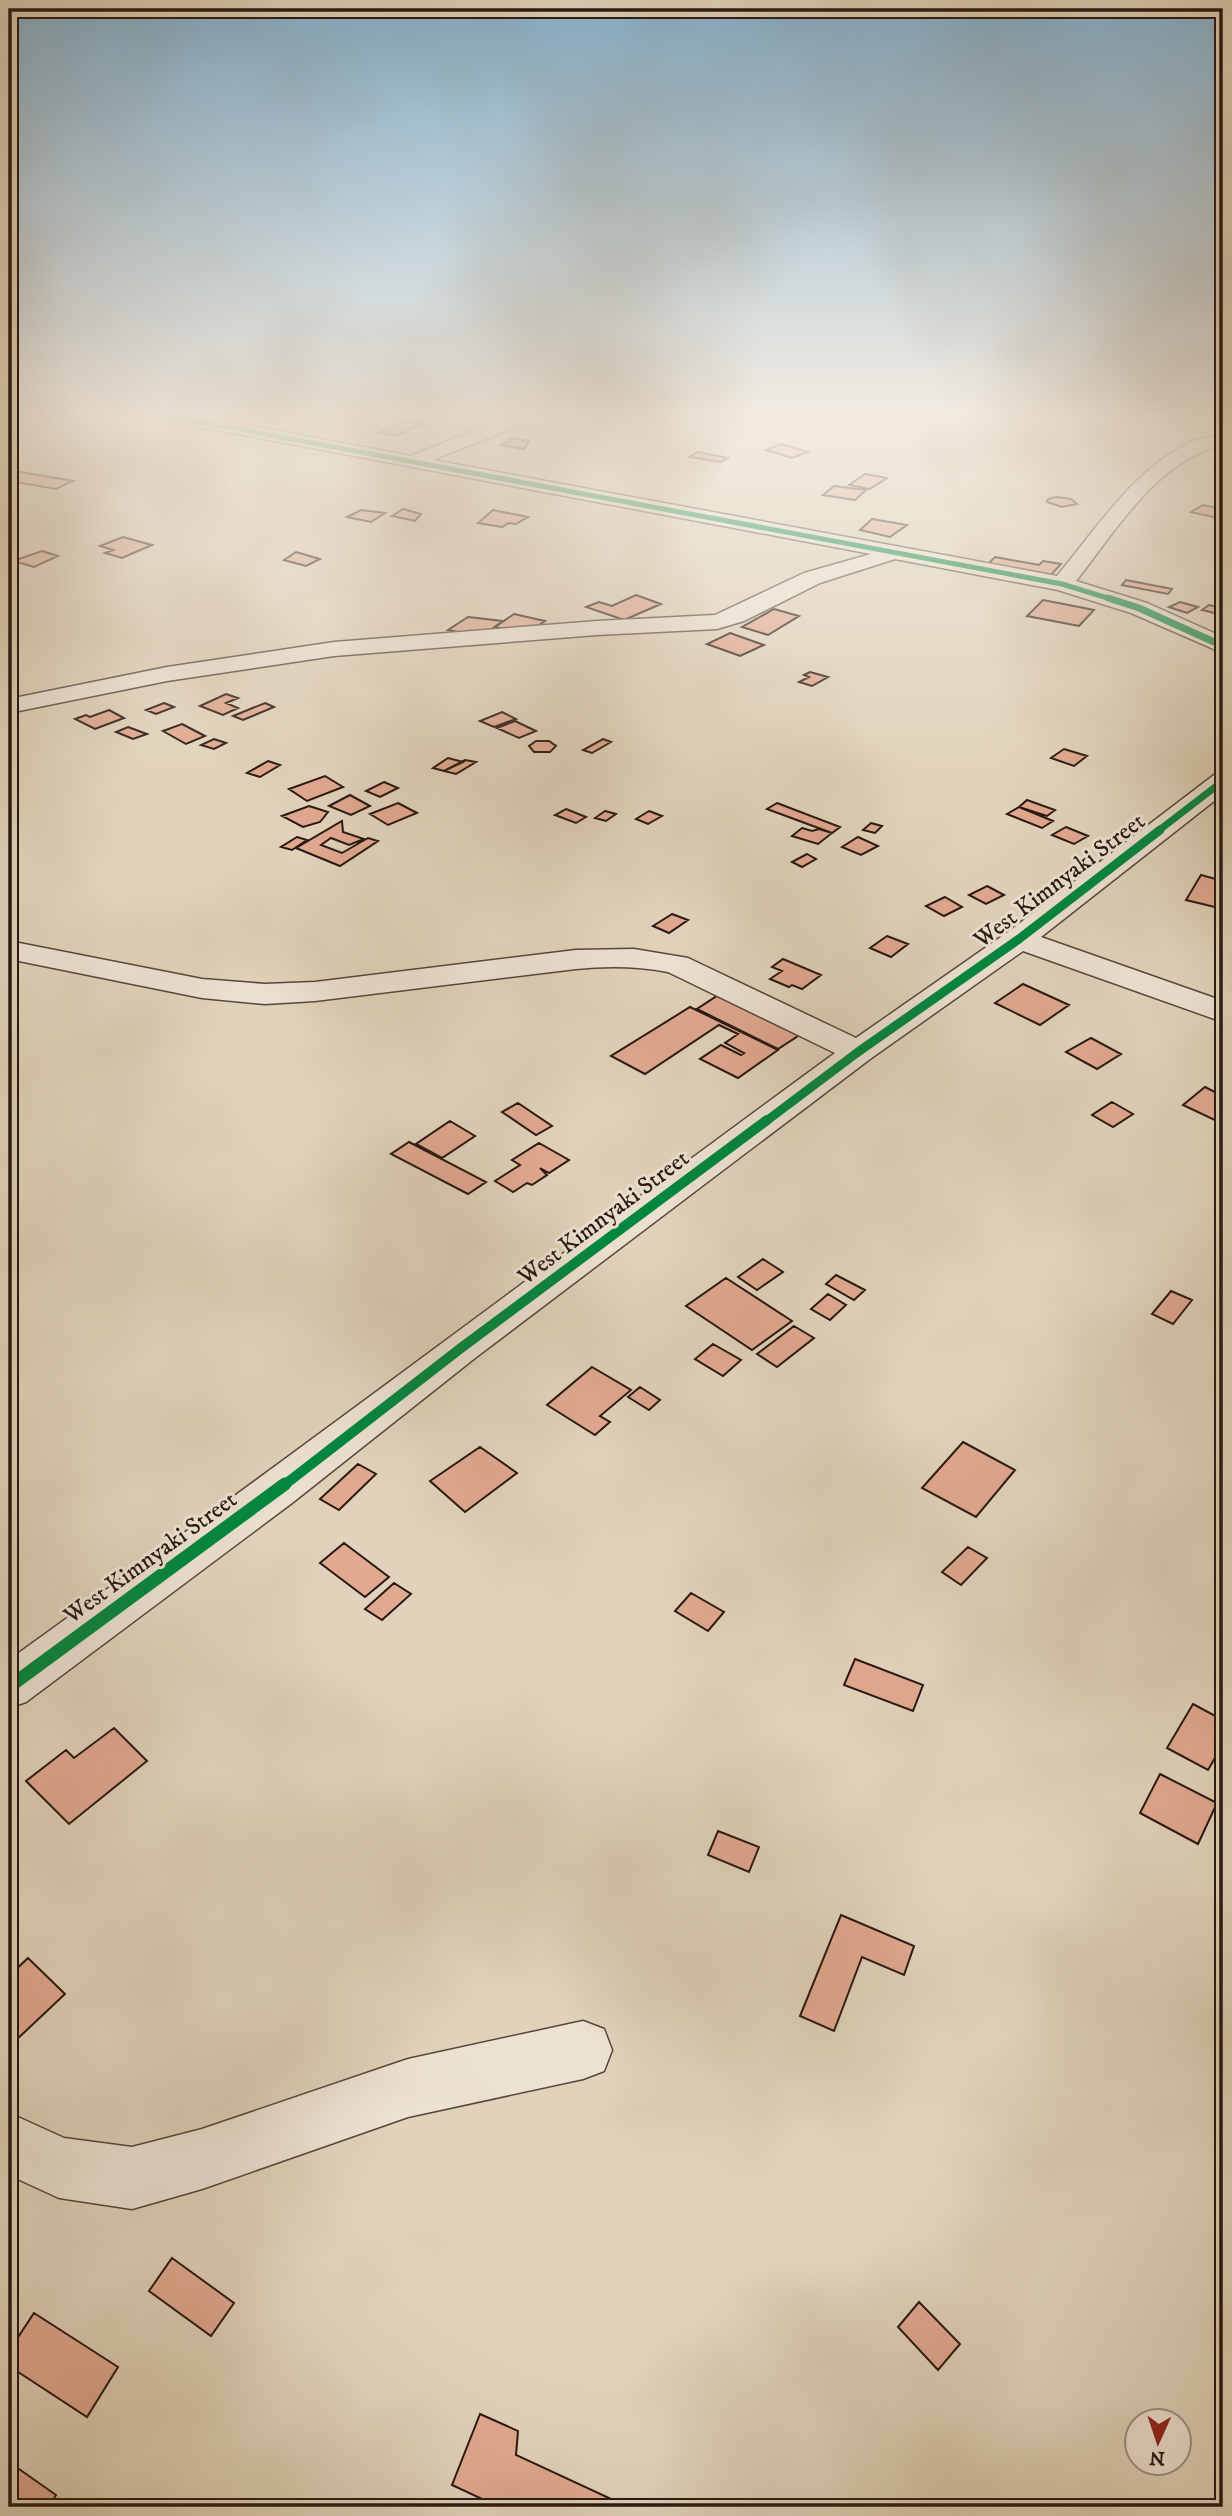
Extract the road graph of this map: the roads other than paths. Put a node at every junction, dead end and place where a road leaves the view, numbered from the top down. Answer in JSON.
{"nodes":[{"id":1,"x":786,"y":532,"type":"edge"},
{"id":2,"x":1105,"y":532,"type":"edge"},
{"id":3,"x":901,"y":554,"type":"junction"},
{"id":4,"x":1062,"y":584,"type":"junction"},
{"id":5,"x":1223,"y":646,"type":"edge"},
{"id":6,"x":9,"y":706,"type":"edge"},
{"id":7,"x":1223,"y":781,"type":"edge"},
{"id":8,"x":1020,"y":939,"type":"junction"},
{"id":9,"x":9,"y":950,"type":"edge"},
{"id":10,"x":1223,"y":1012,"type":"edge"},
{"id":11,"x":858,"y":1052,"type":"junction"},
{"id":12,"x":9,"y":1687,"type":"edge"},
{"id":13,"x":583,"y":2050,"type":"dead end"},
{"id":14,"x":9,"y":2143,"type":"edge"}],
"edges":[{"from":1,"to":3,"type":"street"},
{"from":2,"to":4,"type":"street"},
{"from":3,"to":4,"type":"street"},
{"from":3,"to":6,"type":"street"},
{"from":4,"to":5,"type":"street"},
{"from":7,"to":8,"type":"street","name":"West Kimnyaki Street"},
{"from":8,"to":10,"type":"street"},
{"from":8,"to":11,"type":"street","name":"West Kimnyaki Street"},
{"from":9,"to":11,"type":"street"},
{"from":11,"to":12,"type":"street","name":"West Kimnyaki Street"},
{"from":13,"to":14,"type":"street"}]}
